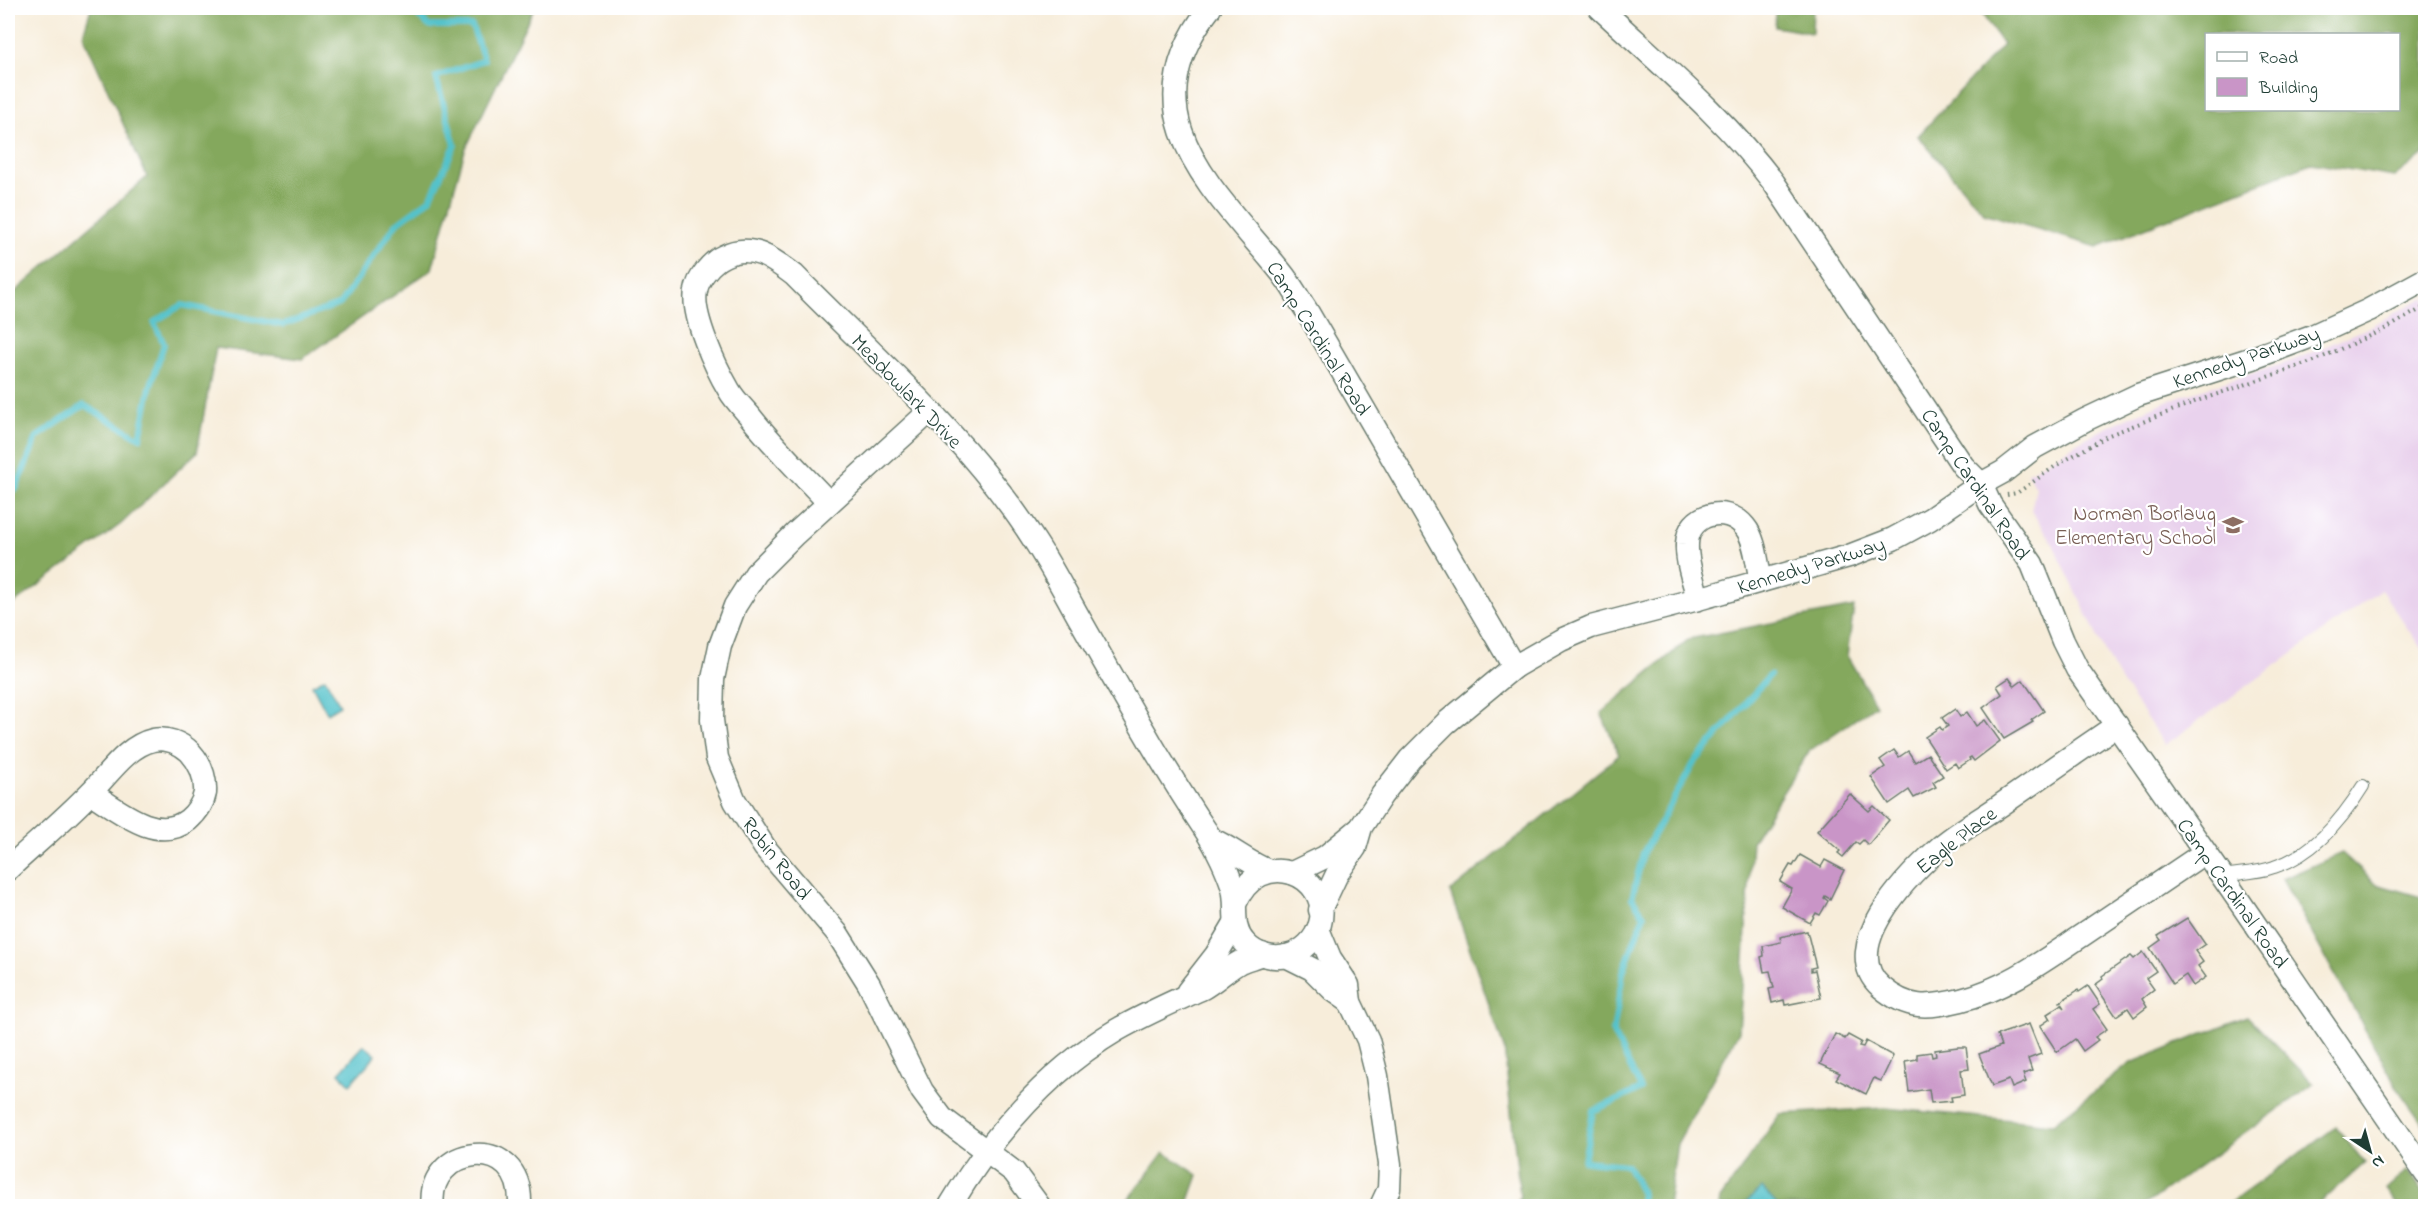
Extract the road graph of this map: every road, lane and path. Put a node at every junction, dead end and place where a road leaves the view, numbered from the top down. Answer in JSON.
{"nodes":[{"id":1,"x":1210,"y":8,"type":"edge"},
{"id":2,"x":1600,"y":8,"type":"edge"},
{"id":3,"x":2426,"y":279,"type":"edge"},
{"id":4,"x":2426,"y":306,"type":"edge"},
{"id":5,"x":929,"y":412,"type":"junction"},
{"id":6,"x":1986,"y":494,"type":"junction"},
{"id":7,"x":829,"y":503,"type":"junction"},
{"id":8,"x":1761,"y":581,"type":"junction"},
{"id":9,"x":1698,"y":599,"type":"junction"},
{"id":10,"x":1514,"y":667,"type":"junction"},
{"id":11,"x":2117,"y":724,"type":"junction"},
{"id":12,"x":2362,"y":786,"type":"dead end"},
{"id":13,"x":91,"y":793,"type":"junction"},
{"id":14,"x":1361,"y":827,"type":"junction"},
{"id":15,"x":1211,"y":839,"type":"junction"},
{"id":16,"x":2204,"y":853,"type":"junction"},
{"id":17,"x":8,"y":870,"type":"edge"},
{"id":18,"x":1269,"y":872,"type":"junction"},
{"id":19,"x":1292,"y":873,"type":"junction"},
{"id":20,"x":2222,"y":876,"type":"junction"},
{"id":21,"x":1235,"y":913,"type":"junction"},
{"id":22,"x":1319,"y":919,"type":"junction"},
{"id":23,"x":1262,"y":954,"type":"junction"},
{"id":24,"x":1286,"y":956,"type":"junction"},
{"id":25,"x":1185,"y":994,"type":"junction"},
{"id":26,"x":1350,"y":1002,"type":"junction"},
{"id":27,"x":985,"y":1151,"type":"junction"},
{"id":28,"x":2426,"y":1174,"type":"edge"},
{"id":29,"x":433,"y":1206,"type":"edge"},
{"id":30,"x":520,"y":1206,"type":"edge"},
{"id":31,"x":950,"y":1206,"type":"edge"},
{"id":32,"x":1039,"y":1206,"type":"edge"},
{"id":33,"x":1382,"y":1206,"type":"edge"}],
"edges":[{"from":1,"to":10,"type":"street","name":"Camp Cardinal Road"},
{"from":2,"to":6,"type":"street","name":"Camp Cardinal Road"},
{"from":3,"to":6,"type":"street","name":"Kennedy Parkway"},
{"from":4,"to":6,"type":"path"},
{"from":5,"to":7,"type":"street","name":"Robin Road"},
{"from":5,"to":7,"type":"street","name":"Meadowlark Drive"},
{"from":5,"to":15,"type":"street","name":"Meadowlark Drive"},
{"from":6,"to":8,"type":"street","name":"Kennedy Parkway"},
{"from":6,"to":11,"type":"street","name":"Camp Cardinal Road"},
{"from":7,"to":27,"type":"street","name":"Robin Road"},
{"from":8,"to":9,"type":"street","name":"Kennedy Parkway"},
{"from":8,"to":9,"type":"street"},
{"from":9,"to":10,"type":"street","name":"Kennedy Parkway"},
{"from":10,"to":14,"type":"street","name":"Kennedy Parkway"},
{"from":11,"to":16,"type":"street","name":"Camp Cardinal Road"},
{"from":11,"to":16,"type":"street","name":"Eagle Place"},
{"from":12,"to":20,"type":"lane"},
{"from":13,"to":13,"type":"street"},
{"from":13,"to":17,"type":"street"},
{"from":14,"to":19,"type":"street","name":"Kennedy Parkway"},
{"from":14,"to":22,"type":"street","name":"Kennedy Parkway"},
{"from":15,"to":18,"type":"street","name":"Meadowlark Drive"},
{"from":15,"to":21,"type":"street","name":"Meadowlark Drive"},
{"from":16,"to":20,"type":"street","name":"Camp Cardinal Road"},
{"from":18,"to":19,"type":"street"},
{"from":18,"to":21,"type":"street"},
{"from":19,"to":22,"type":"street"},
{"from":20,"to":28,"type":"street","name":"Camp Cardinal Road"},
{"from":21,"to":23,"type":"street"},
{"from":21,"to":25,"type":"street"},
{"from":22,"to":24,"type":"street"},
{"from":22,"to":26,"type":"street"},
{"from":23,"to":24,"type":"street"},
{"from":23,"to":25,"type":"street"},
{"from":24,"to":26,"type":"street"},
{"from":25,"to":27,"type":"street"},
{"from":26,"to":33,"type":"street"},
{"from":27,"to":31,"type":"street"},
{"from":27,"to":32,"type":"street","name":"Robin Road"},
{"from":29,"to":30,"type":"street"}]}
